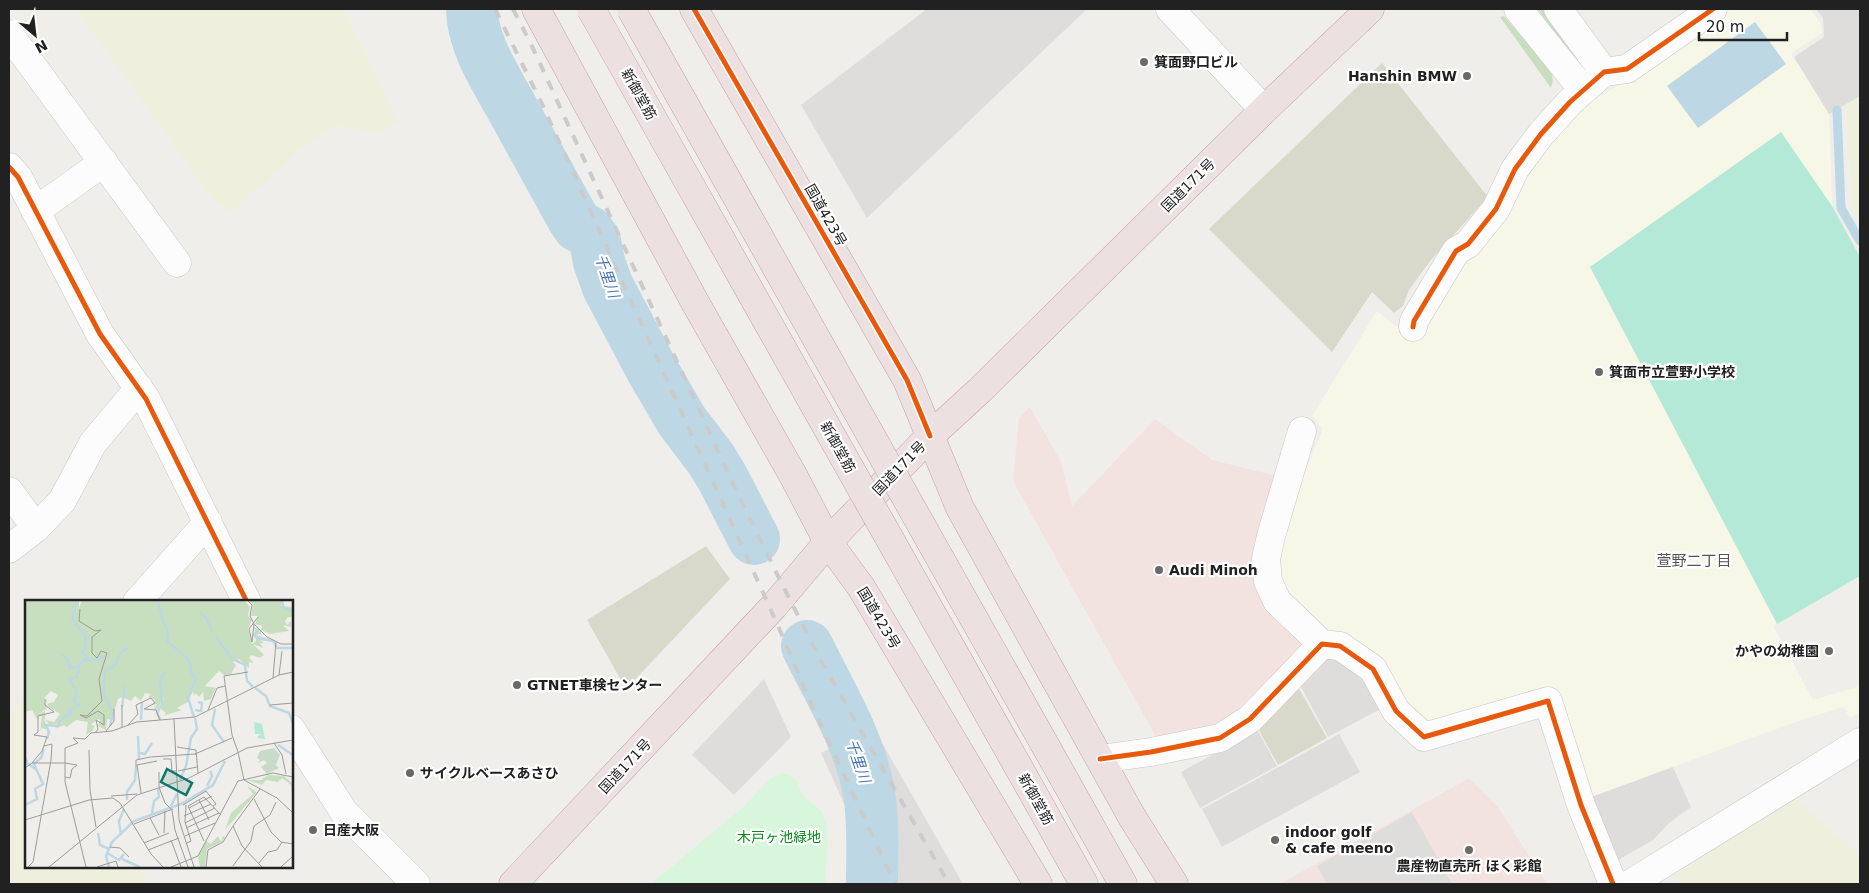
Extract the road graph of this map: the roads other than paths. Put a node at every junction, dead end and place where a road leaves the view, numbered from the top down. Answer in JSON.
{"nodes":[{"id":1,"x":536,"y":9,"type":"edge"},
{"id":2,"x":591,"y":9,"type":"edge"},
{"id":3,"x":631,"y":9,"type":"edge"},
{"id":4,"x":694,"y":9,"type":"edge"},
{"id":5,"x":1170,"y":9,"type":"edge"},
{"id":6,"x":1370,"y":9,"type":"edge"},
{"id":7,"x":1518,"y":9,"type":"edge"},
{"id":8,"x":1558,"y":9,"type":"edge"},
{"id":9,"x":1713,"y":9,"type":"edge"},
{"id":10,"x":9,"y":34,"type":"edge"},
{"id":11,"x":1604,"y":72,"type":"junction"},
{"id":12,"x":1583,"y":90,"type":"junction"},
{"id":13,"x":1264,"y":110,"type":"junction"},
{"id":14,"x":104,"y":162,"type":"junction"},
{"id":15,"x":9,"y":167,"type":"edge"},
{"id":16,"x":36,"y":211,"type":"junction"},
{"id":17,"x":177,"y":263,"type":"dead end"},
{"id":18,"x":1413,"y":327,"type":"dead end"},
{"id":19,"x":139,"y":388,"type":"junction"},
{"id":20,"x":1302,"y":431,"type":"dead end"},
{"id":21,"x":930,"y":436,"type":"junction"},
{"id":22,"x":9,"y":491,"type":"edge"},
{"id":23,"x":208,"y":522,"type":"junction"},
{"id":24,"x":36,"y":528,"type":"junction"},
{"id":25,"x":828,"y":542,"type":"junction"},
{"id":26,"x":9,"y":549,"type":"edge"},
{"id":27,"x":139,"y":600,"type":"edge"},
{"id":28,"x":246,"y":600,"type":"edge"},
{"id":29,"x":1322,"y":644,"type":"junction"},
{"id":30,"x":292,"y":731,"type":"edge"},
{"id":31,"x":1860,"y":742,"type":"edge"},
{"id":32,"x":1100,"y":759,"type":"junction"},
{"id":33,"x":416,"y":884,"type":"edge"},
{"id":34,"x":513,"y":884,"type":"edge"},
{"id":35,"x":1038,"y":884,"type":"edge"},
{"id":36,"x":1084,"y":884,"type":"edge"},
{"id":37,"x":1123,"y":884,"type":"edge"},
{"id":38,"x":1174,"y":884,"type":"edge"},
{"id":39,"x":1613,"y":884,"type":"edge"},
{"id":40,"x":1630,"y":884,"type":"edge"}],
"edges":[{"from":1,"to":25,"type":"highway","name":"国道423号"},
{"from":2,"to":36,"type":"highway","name":"新御堂筋","bridge":true},
{"from":3,"to":37,"type":"highway","bridge":true},
{"from":4,"to":21,"type":"highway","name":"国道423号"},
{"from":5,"to":13,"type":"street"},
{"from":6,"to":13,"type":"highway","name":"国道171号"},
{"from":7,"to":12,"type":"street"},
{"from":8,"to":11,"type":"street"},
{"from":9,"to":11,"type":"street"},
{"from":10,"to":14,"type":"street"},
{"from":11,"to":12,"type":"street"},
{"from":12,"to":18,"type":"street"},
{"from":13,"to":21,"type":"highway","name":"国道171号"},
{"from":14,"to":16,"type":"street"},
{"from":14,"to":17,"type":"street"},
{"from":15,"to":16,"type":"street"},
{"from":16,"to":19,"type":"street"},
{"from":19,"to":23,"type":"street"},
{"from":19,"to":24,"type":"street"},
{"from":20,"to":29,"type":"street"},
{"from":21,"to":25,"type":"highway","name":"国道171号"},
{"from":21,"to":32,"type":"highway","name":"国道423号"},
{"from":22,"to":24,"type":"street"},
{"from":23,"to":27,"type":"street"},
{"from":23,"to":28,"type":"street"},
{"from":24,"to":26,"type":"street"},
{"from":25,"to":34,"type":"highway","name":"国道171号"},
{"from":25,"to":35,"type":"highway","name":"国道423号"},
{"from":29,"to":32,"type":"street"},
{"from":29,"to":39,"type":"street"},
{"from":30,"to":33,"type":"street"},
{"from":31,"to":40,"type":"street"},
{"from":32,"to":38,"type":"highway","name":"国道423号"}]}
